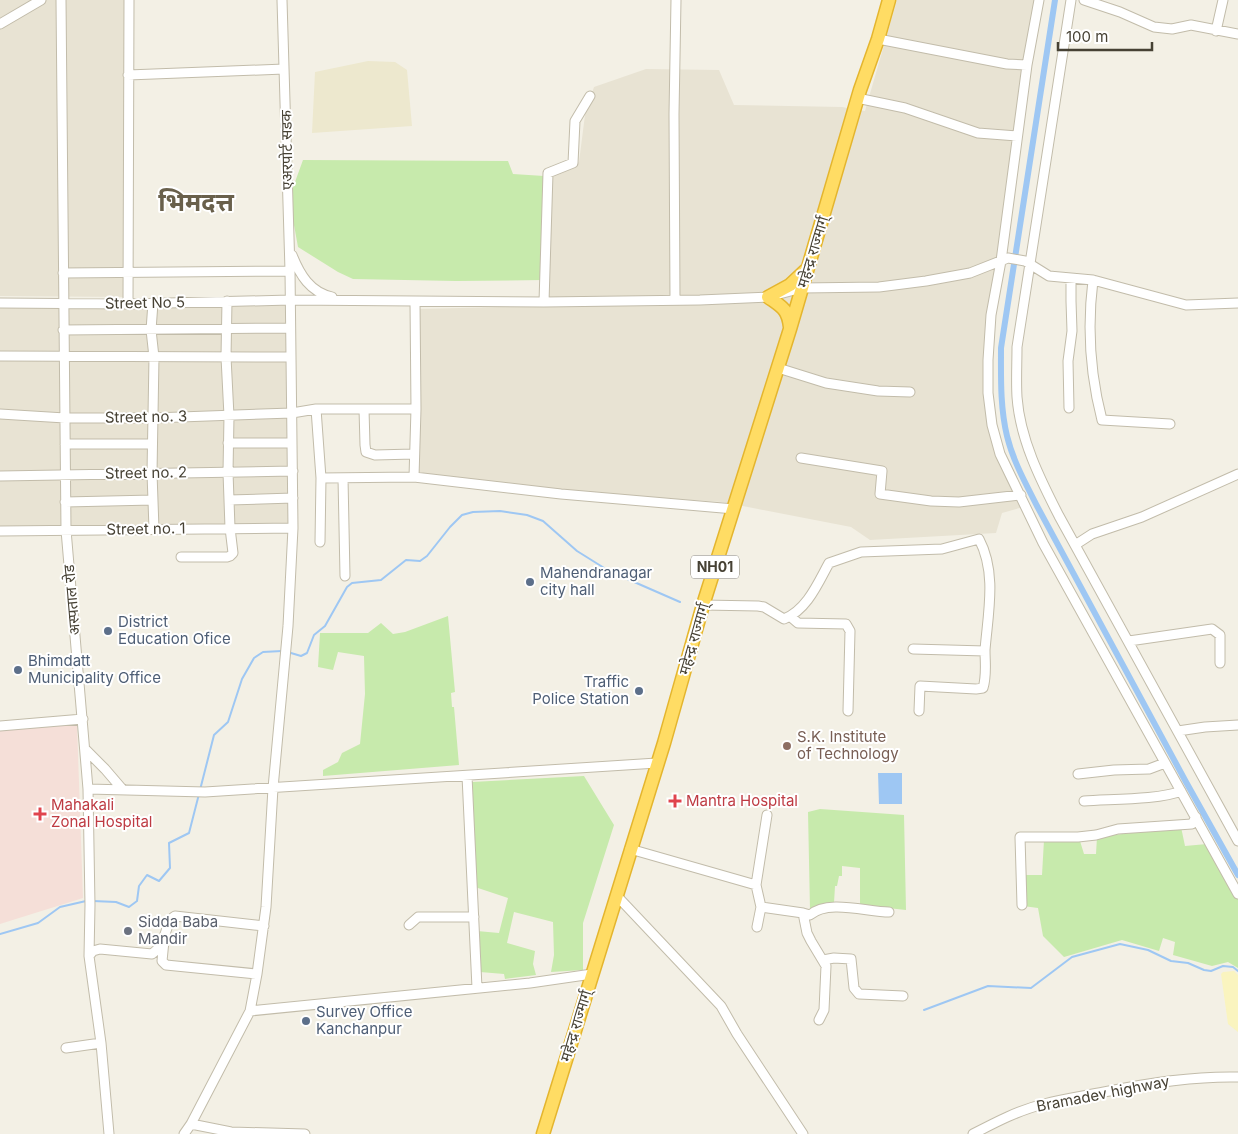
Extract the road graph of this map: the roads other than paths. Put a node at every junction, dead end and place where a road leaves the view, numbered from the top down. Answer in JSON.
{"nodes":[{"id":1,"x":41,"y":0,"type":"edge"},
{"id":2,"x":61,"y":0,"type":"edge"},
{"id":3,"x":129,"y":0,"type":"edge"},
{"id":4,"x":282,"y":0,"type":"edge"},
{"id":5,"x":676,"y":0,"type":"edge"},
{"id":6,"x":889,"y":0,"type":"edge"},
{"id":7,"x":1039,"y":0,"type":"edge"},
{"id":8,"x":1071,"y":0,"type":"edge"},
{"id":9,"x":1084,"y":0,"type":"edge"},
{"id":10,"x":1223,"y":0,"type":"edge"},
{"id":11,"x":0,"y":24,"type":"edge"},
{"id":12,"x":1216,"y":31,"type":"junction"},
{"id":13,"x":1238,"y":34,"type":"edge"},
{"id":14,"x":878,"y":40,"type":"junction"},
{"id":15,"x":1027,"y":65,"type":"junction"},
{"id":16,"x":284,"y":69,"type":"junction"},
{"id":17,"x":128,"y":74,"type":"junction"},
{"id":18,"x":590,"y":96,"type":"dead end"},
{"id":19,"x":858,"y":98,"type":"junction"},
{"id":20,"x":1017,"y":136,"type":"junction"},
{"id":21,"x":289,"y":247,"type":"junction"},
{"id":22,"x":1005,"y":260,"type":"junction"},
{"id":23,"x":810,"y":266,"type":"junction"},
{"id":24,"x":1030,"y":266,"type":"junction"},
{"id":25,"x":290,"y":271,"type":"junction"},
{"id":26,"x":128,"y":272,"type":"junction"},
{"id":27,"x":63,"y":273,"type":"junction"},
{"id":28,"x":1071,"y":278,"type":"junction"},
{"id":29,"x":1093,"y":280,"type":"junction"},
{"id":30,"x":802,"y":288,"type":"junction"},
{"id":31,"x":768,"y":297,"type":"junction"},
{"id":32,"x":290,"y":300,"type":"junction"},
{"id":33,"x":675,"y":300,"type":"junction"},
{"id":34,"x":227,"y":301,"type":"junction"},
{"id":35,"x":348,"y":301,"type":"junction"},
{"id":36,"x":416,"y":302,"type":"junction"},
{"id":37,"x":544,"y":302,"type":"junction"},
{"id":38,"x":0,"y":303,"type":"edge"},
{"id":39,"x":63,"y":303,"type":"junction"},
{"id":40,"x":154,"y":303,"type":"junction"},
{"id":41,"x":1238,"y":303,"type":"edge"},
{"id":42,"x":128,"y":304,"type":"junction"},
{"id":43,"x":227,"y":328,"type":"junction"},
{"id":44,"x":290,"y":328,"type":"junction"},
{"id":45,"x":790,"y":329,"type":"junction"},
{"id":46,"x":63,"y":330,"type":"junction"},
{"id":47,"x":151,"y":330,"type":"junction"},
{"id":48,"x":0,"y":356,"type":"edge"},
{"id":49,"x":154,"y":357,"type":"junction"},
{"id":50,"x":226,"y":357,"type":"junction"},
{"id":51,"x":290,"y":357,"type":"junction"},
{"id":52,"x":63,"y":358,"type":"junction"},
{"id":53,"x":778,"y":368,"type":"junction"},
{"id":54,"x":910,"y":392,"type":"dead end"},
{"id":55,"x":1069,"y":408,"type":"dead end"},
{"id":56,"x":316,"y":409,"type":"junction"},
{"id":57,"x":364,"y":409,"type":"junction"},
{"id":58,"x":416,"y":409,"type":"junction"},
{"id":59,"x":292,"y":413,"type":"junction"},
{"id":60,"x":0,"y":414,"type":"edge"},
{"id":61,"x":228,"y":416,"type":"junction"},
{"id":62,"x":64,"y":418,"type":"junction"},
{"id":63,"x":152,"y":418,"type":"junction"},
{"id":64,"x":1170,"y":424,"type":"dead end"},
{"id":65,"x":228,"y":443,"type":"junction"},
{"id":66,"x":292,"y":443,"type":"junction"},
{"id":67,"x":65,"y":444,"type":"junction"},
{"id":68,"x":152,"y":444,"type":"junction"},
{"id":69,"x":414,"y":454,"type":"junction"},
{"id":70,"x":801,"y":458,"type":"dead end"},
{"id":71,"x":293,"y":471,"type":"junction"},
{"id":72,"x":228,"y":472,"type":"junction"},
{"id":73,"x":152,"y":473,"type":"junction"},
{"id":74,"x":1238,"y":474,"type":"edge"},
{"id":75,"x":65,"y":475,"type":"junction"},
{"id":76,"x":0,"y":476,"type":"edge"},
{"id":77,"x":414,"y":477,"type":"junction"},
{"id":78,"x":321,"y":478,"type":"junction"},
{"id":79,"x":343,"y":478,"type":"junction"},
{"id":80,"x":1021,"y":495,"type":"junction"},
{"id":81,"x":293,"y":498,"type":"junction"},
{"id":82,"x":153,"y":500,"type":"junction"},
{"id":83,"x":229,"y":500,"type":"junction"},
{"id":84,"x":65,"y":502,"type":"junction"},
{"id":85,"x":734,"y":509,"type":"junction"},
{"id":86,"x":230,"y":528,"type":"junction"},
{"id":87,"x":293,"y":528,"type":"junction"},
{"id":88,"x":154,"y":529,"type":"junction"},
{"id":89,"x":66,"y":530,"type":"junction"},
{"id":90,"x":0,"y":531,"type":"edge"},
{"id":91,"x":320,"y":542,"type":"dead end"},
{"id":92,"x":1075,"y":544,"type":"junction"},
{"id":93,"x":181,"y":558,"type":"dead end"},
{"id":94,"x":345,"y":576,"type":"dead end"},
{"id":95,"x":703,"y":606,"type":"junction"},
{"id":96,"x":791,"y":617,"type":"junction"},
{"id":97,"x":1129,"y":641,"type":"junction"},
{"id":98,"x":913,"y":649,"type":"dead end"},
{"id":99,"x":985,"y":651,"type":"junction"},
{"id":100,"x":1220,"y":663,"type":"dead end"},
{"id":101,"x":848,"y":711,"type":"dead end"},
{"id":102,"x":919,"y":711,"type":"dead end"},
{"id":103,"x":83,"y":719,"type":"junction"},
{"id":104,"x":1238,"y":725,"type":"edge"},
{"id":105,"x":0,"y":726,"type":"edge"},
{"id":106,"x":1178,"y":731,"type":"junction"},
{"id":107,"x":85,"y":748,"type":"junction"},
{"id":108,"x":1165,"y":763,"type":"junction"},
{"id":109,"x":657,"y":764,"type":"junction"},
{"id":110,"x":1078,"y":774,"type":"dead end"},
{"id":111,"x":467,"y":776,"type":"junction"},
{"id":112,"x":273,"y":788,"type":"junction"},
{"id":113,"x":88,"y":789,"type":"junction"},
{"id":114,"x":123,"y":790,"type":"junction"},
{"id":115,"x":1181,"y":790,"type":"junction"},
{"id":116,"x":1084,"y":801,"type":"dead end"},
{"id":117,"x":767,"y":815,"type":"dead end"},
{"id":118,"x":1196,"y":817,"type":"junction"},
{"id":119,"x":1238,"y":841,"type":"edge"},
{"id":120,"x":630,"y":848,"type":"junction"},
{"id":121,"x":756,"y":886,"type":"junction"},
{"id":122,"x":1238,"y":894,"type":"edge"},
{"id":123,"x":617,"y":896,"type":"junction"},
{"id":124,"x":1022,"y":905,"type":"dead end"},
{"id":125,"x":761,"y":907,"type":"junction"},
{"id":126,"x":889,"y":912,"type":"dead end"},
{"id":127,"x":803,"y":913,"type":"junction"},
{"id":128,"x":474,"y":917,"type":"junction"},
{"id":129,"x":410,"y":925,"type":"dead end"},
{"id":130,"x":264,"y":926,"type":"junction"},
{"id":131,"x":756,"y":927,"type":"dead end"},
{"id":132,"x":164,"y":941,"type":"junction"},
{"id":133,"x":89,"y":956,"type":"junction"},
{"id":134,"x":823,"y":960,"type":"junction"},
{"id":135,"x":257,"y":974,"type":"junction"},
{"id":136,"x":592,"y":974,"type":"junction"},
{"id":137,"x":477,"y":988,"type":"junction"},
{"id":138,"x":903,"y":996,"type":"dead end"},
{"id":139,"x":250,"y":1011,"type":"junction"},
{"id":140,"x":819,"y":1020,"type":"dead end"},
{"id":141,"x":101,"y":1043,"type":"junction"},
{"id":142,"x":66,"y":1048,"type":"dead end"},
{"id":143,"x":1238,"y":1077,"type":"edge"},
{"id":144,"x":191,"y":1124,"type":"junction"},
{"id":145,"x":231,"y":1133,"type":"edge"},
{"id":146,"x":109,"y":1134,"type":"edge"},
{"id":147,"x":184,"y":1134,"type":"edge"},
{"id":148,"x":305,"y":1134,"type":"edge"},
{"id":149,"x":543,"y":1134,"type":"edge"},
{"id":150,"x":803,"y":1134,"type":"edge"},
{"id":151,"x":973,"y":1134,"type":"edge"}],
"edges":[{"from":1,"to":11,"type":"street"},
{"from":2,"to":27,"type":"street","name":"अस्पताल रोड"},
{"from":3,"to":17,"type":"street"},
{"from":4,"to":16,"type":"street","name":"एअरपोर्ट सडक"},
{"from":5,"to":33,"type":"street"},
{"from":6,"to":14,"type":"highway","name":"महेन्द्र राज्मार्ग्","number":"NH01"},
{"from":7,"to":15,"type":"street"},
{"from":8,"to":24,"type":"street"},
{"from":9,"to":12,"type":"street"},
{"from":10,"to":12,"type":"street"},
{"from":12,"to":13,"type":"street"},
{"from":14,"to":15,"type":"street"},
{"from":14,"to":19,"type":"highway","name":"महेन्द्र राज्मार्ग्","number":"NH01"},
{"from":15,"to":20,"type":"street"},
{"from":16,"to":17,"type":"street"},
{"from":16,"to":21,"type":"street","name":"एअरपोर्ट सडक"},
{"from":17,"to":26,"type":"street"},
{"from":18,"to":37,"type":"street"},
{"from":19,"to":20,"type":"street"},
{"from":19,"to":23,"type":"highway","name":"महेन्द्र राज्मार्ग्","number":"NH01"},
{"from":20,"to":22,"type":"street"},
{"from":21,"to":25,"type":"street","name":"एअरपोर्ट सडक"},
{"from":21,"to":35,"type":"street"},
{"from":22,"to":24,"type":"street"},
{"from":22,"to":30,"type":"street"},
{"from":22,"to":80,"type":"street"},
{"from":23,"to":30,"type":"highway","name":"महेन्द्र राज्मार्ग्","number":"NH01"},
{"from":23,"to":31,"type":"highway"},
{"from":24,"to":28,"type":"street"},
{"from":24,"to":92,"type":"street"},
{"from":25,"to":26,"type":"street"},
{"from":25,"to":32,"type":"street","name":"एअरपोर्ट सडक"},
{"from":26,"to":27,"type":"street"},
{"from":26,"to":42,"type":"street"},
{"from":27,"to":39,"type":"street","name":"अस्पताल रोड"},
{"from":28,"to":29,"type":"street"},
{"from":28,"to":55,"type":"street"},
{"from":29,"to":41,"type":"street"},
{"from":29,"to":64,"type":"street"},
{"from":30,"to":31,"type":"street"},
{"from":30,"to":45,"type":"highway","name":"महेन्द्र राज्मार्ग्","number":"NH01"},
{"from":31,"to":33,"type":"street"},
{"from":31,"to":45,"type":"highway"},
{"from":32,"to":34,"type":"street","name":"Street No 5"},
{"from":32,"to":35,"type":"street","name":"Street No 5"},
{"from":32,"to":44,"type":"street","name":"एअरपोर्ट सडक"},
{"from":33,"to":37,"type":"street"},
{"from":34,"to":40,"type":"street","name":"Street No 5"},
{"from":34,"to":43,"type":"street"},
{"from":35,"to":36,"type":"street"},
{"from":36,"to":37,"type":"street"},
{"from":36,"to":58,"type":"street"},
{"from":38,"to":39,"type":"street","name":"Street No 5"},
{"from":39,"to":42,"type":"street","name":"Street No 5"},
{"from":39,"to":46,"type":"street","name":"अस्पताल रोड"},
{"from":40,"to":42,"type":"street","name":"Street No 5"},
{"from":40,"to":47,"type":"street"},
{"from":43,"to":44,"type":"street"},
{"from":43,"to":47,"type":"street"},
{"from":43,"to":50,"type":"street"},
{"from":44,"to":51,"type":"street","name":"एअरपोर्ट सडक"},
{"from":45,"to":53,"type":"highway","name":"महेन्द्र राज्मार्ग्","number":"NH01"},
{"from":46,"to":47,"type":"street"},
{"from":46,"to":52,"type":"street","name":"अस्पताल रोड"},
{"from":47,"to":49,"type":"street"},
{"from":48,"to":52,"type":"street"},
{"from":49,"to":50,"type":"street"},
{"from":49,"to":52,"type":"street"},
{"from":49,"to":63,"type":"street"},
{"from":50,"to":51,"type":"street"},
{"from":50,"to":61,"type":"street"},
{"from":51,"to":59,"type":"street","name":"एअरपोर्ट सडक"},
{"from":52,"to":62,"type":"street","name":"अस्पताल रोड"},
{"from":53,"to":54,"type":"street"},
{"from":53,"to":85,"type":"highway","name":"महेन्द्र राज्मार्ग्","number":"NH01"},
{"from":56,"to":57,"type":"street","name":"Street no. 3"},
{"from":56,"to":59,"type":"street","name":"Street no. 3"},
{"from":56,"to":78,"type":"street"},
{"from":57,"to":58,"type":"street","name":"Street no. 3"},
{"from":57,"to":69,"type":"street"},
{"from":58,"to":69,"type":"street"},
{"from":59,"to":61,"type":"street","name":"Street no. 3"},
{"from":59,"to":66,"type":"street","name":"एअरपोर्ट सडक"},
{"from":60,"to":62,"type":"street","name":"Street no. 3"},
{"from":61,"to":63,"type":"street","name":"Street no. 3"},
{"from":61,"to":65,"type":"street"},
{"from":62,"to":63,"type":"street","name":"Street no. 3"},
{"from":62,"to":67,"type":"street","name":"अस्पताल रोड"},
{"from":63,"to":68,"type":"street"},
{"from":65,"to":66,"type":"street"},
{"from":65,"to":72,"type":"street"},
{"from":66,"to":71,"type":"street","name":"एअरपोर्ट सडक"},
{"from":67,"to":68,"type":"street"},
{"from":67,"to":75,"type":"street","name":"अस्पताल रोड"},
{"from":68,"to":73,"type":"street"},
{"from":69,"to":77,"type":"street"},
{"from":70,"to":80,"type":"street"},
{"from":71,"to":72,"type":"street","name":"Street no. 2"},
{"from":71,"to":81,"type":"street","name":"एअरपोर्ट सडक"},
{"from":72,"to":73,"type":"street","name":"Street no. 2"},
{"from":72,"to":83,"type":"street"},
{"from":73,"to":75,"type":"street","name":"Street no. 2"},
{"from":73,"to":82,"type":"street"},
{"from":74,"to":92,"type":"street"},
{"from":75,"to":76,"type":"street","name":"Street no. 2"},
{"from":75,"to":84,"type":"street","name":"अस्पताल रोड"},
{"from":77,"to":79,"type":"street"},
{"from":77,"to":85,"type":"street"},
{"from":78,"to":79,"type":"street"},
{"from":78,"to":91,"type":"street"},
{"from":79,"to":94,"type":"street"},
{"from":80,"to":108,"type":"street"},
{"from":81,"to":83,"type":"street"},
{"from":81,"to":87,"type":"street","name":"एअरपोर्ट सडक"},
{"from":82,"to":84,"type":"street"},
{"from":82,"to":88,"type":"street"},
{"from":83,"to":86,"type":"street"},
{"from":84,"to":89,"type":"street","name":"अस्पताल रोड"},
{"from":85,"to":95,"type":"highway","name":"महेन्द्र राज्मार्ग्","number":"NH01"},
{"from":86,"to":87,"type":"street","name":"Street no. 1"},
{"from":86,"to":88,"type":"street","name":"Street no. 1"},
{"from":86,"to":93,"type":"street"},
{"from":87,"to":112,"type":"street","name":"एअरपोर्ट सडक"},
{"from":88,"to":89,"type":"street","name":"Street no. 1"},
{"from":89,"to":90,"type":"street","name":"Street no. 1"},
{"from":89,"to":103,"type":"street","name":"अस्पताल रोड"},
{"from":92,"to":97,"type":"street"},
{"from":95,"to":96,"type":"street"},
{"from":95,"to":109,"type":"highway","name":"महेन्द्र राज्मार्ग्","number":"NH01"},
{"from":96,"to":99,"type":"street"},
{"from":96,"to":101,"type":"street"},
{"from":97,"to":100,"type":"street"},
{"from":97,"to":106,"type":"street"},
{"from":98,"to":99,"type":"street"},
{"from":99,"to":102,"type":"street"},
{"from":103,"to":105,"type":"street"},
{"from":103,"to":107,"type":"street","name":"अस्पताल रोड"},
{"from":104,"to":106,"type":"street"},
{"from":106,"to":119,"type":"street"},
{"from":107,"to":113,"type":"street","name":"अस्पताल रोड"},
{"from":107,"to":114,"type":"street"},
{"from":108,"to":110,"type":"street"},
{"from":108,"to":115,"type":"street"},
{"from":109,"to":111,"type":"street"},
{"from":109,"to":120,"type":"highway","name":"महेन्द्र राज्मार्ग्","number":"NH01"},
{"from":111,"to":112,"type":"street"},
{"from":111,"to":128,"type":"street"},
{"from":112,"to":114,"type":"street"},
{"from":112,"to":130,"type":"street","name":"एअरपोर्ट सडक"},
{"from":113,"to":114,"type":"street"},
{"from":113,"to":133,"type":"street","name":"अस्पताल रोड"},
{"from":115,"to":116,"type":"street"},
{"from":115,"to":118,"type":"street"},
{"from":117,"to":121,"type":"street"},
{"from":118,"to":122,"type":"street"},
{"from":118,"to":124,"type":"street"},
{"from":120,"to":121,"type":"street"},
{"from":120,"to":123,"type":"highway","name":"महेन्द्र राज्मार्ग्","number":"NH01"},
{"from":121,"to":125,"type":"street"},
{"from":123,"to":136,"type":"highway","name":"महेन्द्र राज्मार्ग्","number":"NH01"},
{"from":123,"to":150,"type":"street"},
{"from":125,"to":127,"type":"street"},
{"from":125,"to":131,"type":"street"},
{"from":126,"to":127,"type":"street"},
{"from":127,"to":134,"type":"street"},
{"from":128,"to":129,"type":"street"},
{"from":128,"to":137,"type":"street"},
{"from":130,"to":132,"type":"street"},
{"from":130,"to":135,"type":"street","name":"एअरपोर्ट सडक"},
{"from":132,"to":133,"type":"street"},
{"from":132,"to":135,"type":"street"},
{"from":133,"to":141,"type":"street","name":"अस्पताल रोड"},
{"from":134,"to":138,"type":"street"},
{"from":134,"to":140,"type":"street"},
{"from":135,"to":139,"type":"street","name":"एअरपोर्ट सडक"},
{"from":136,"to":137,"type":"street"},
{"from":136,"to":149,"type":"highway","name":"महेन्द्र राज्मार्ग्","number":"NH01"},
{"from":137,"to":139,"type":"street"},
{"from":139,"to":144,"type":"street","name":"एअरपोर्ट सडक"},
{"from":141,"to":142,"type":"street"},
{"from":141,"to":146,"type":"street","name":"अस्पताल रोड"},
{"from":143,"to":151,"type":"street","name":"Bramadev highway"},
{"from":144,"to":145,"type":"street"},
{"from":144,"to":147,"type":"street","name":"एअरपोर्ट सडक"},
{"from":145,"to":148,"type":"street"}]}
